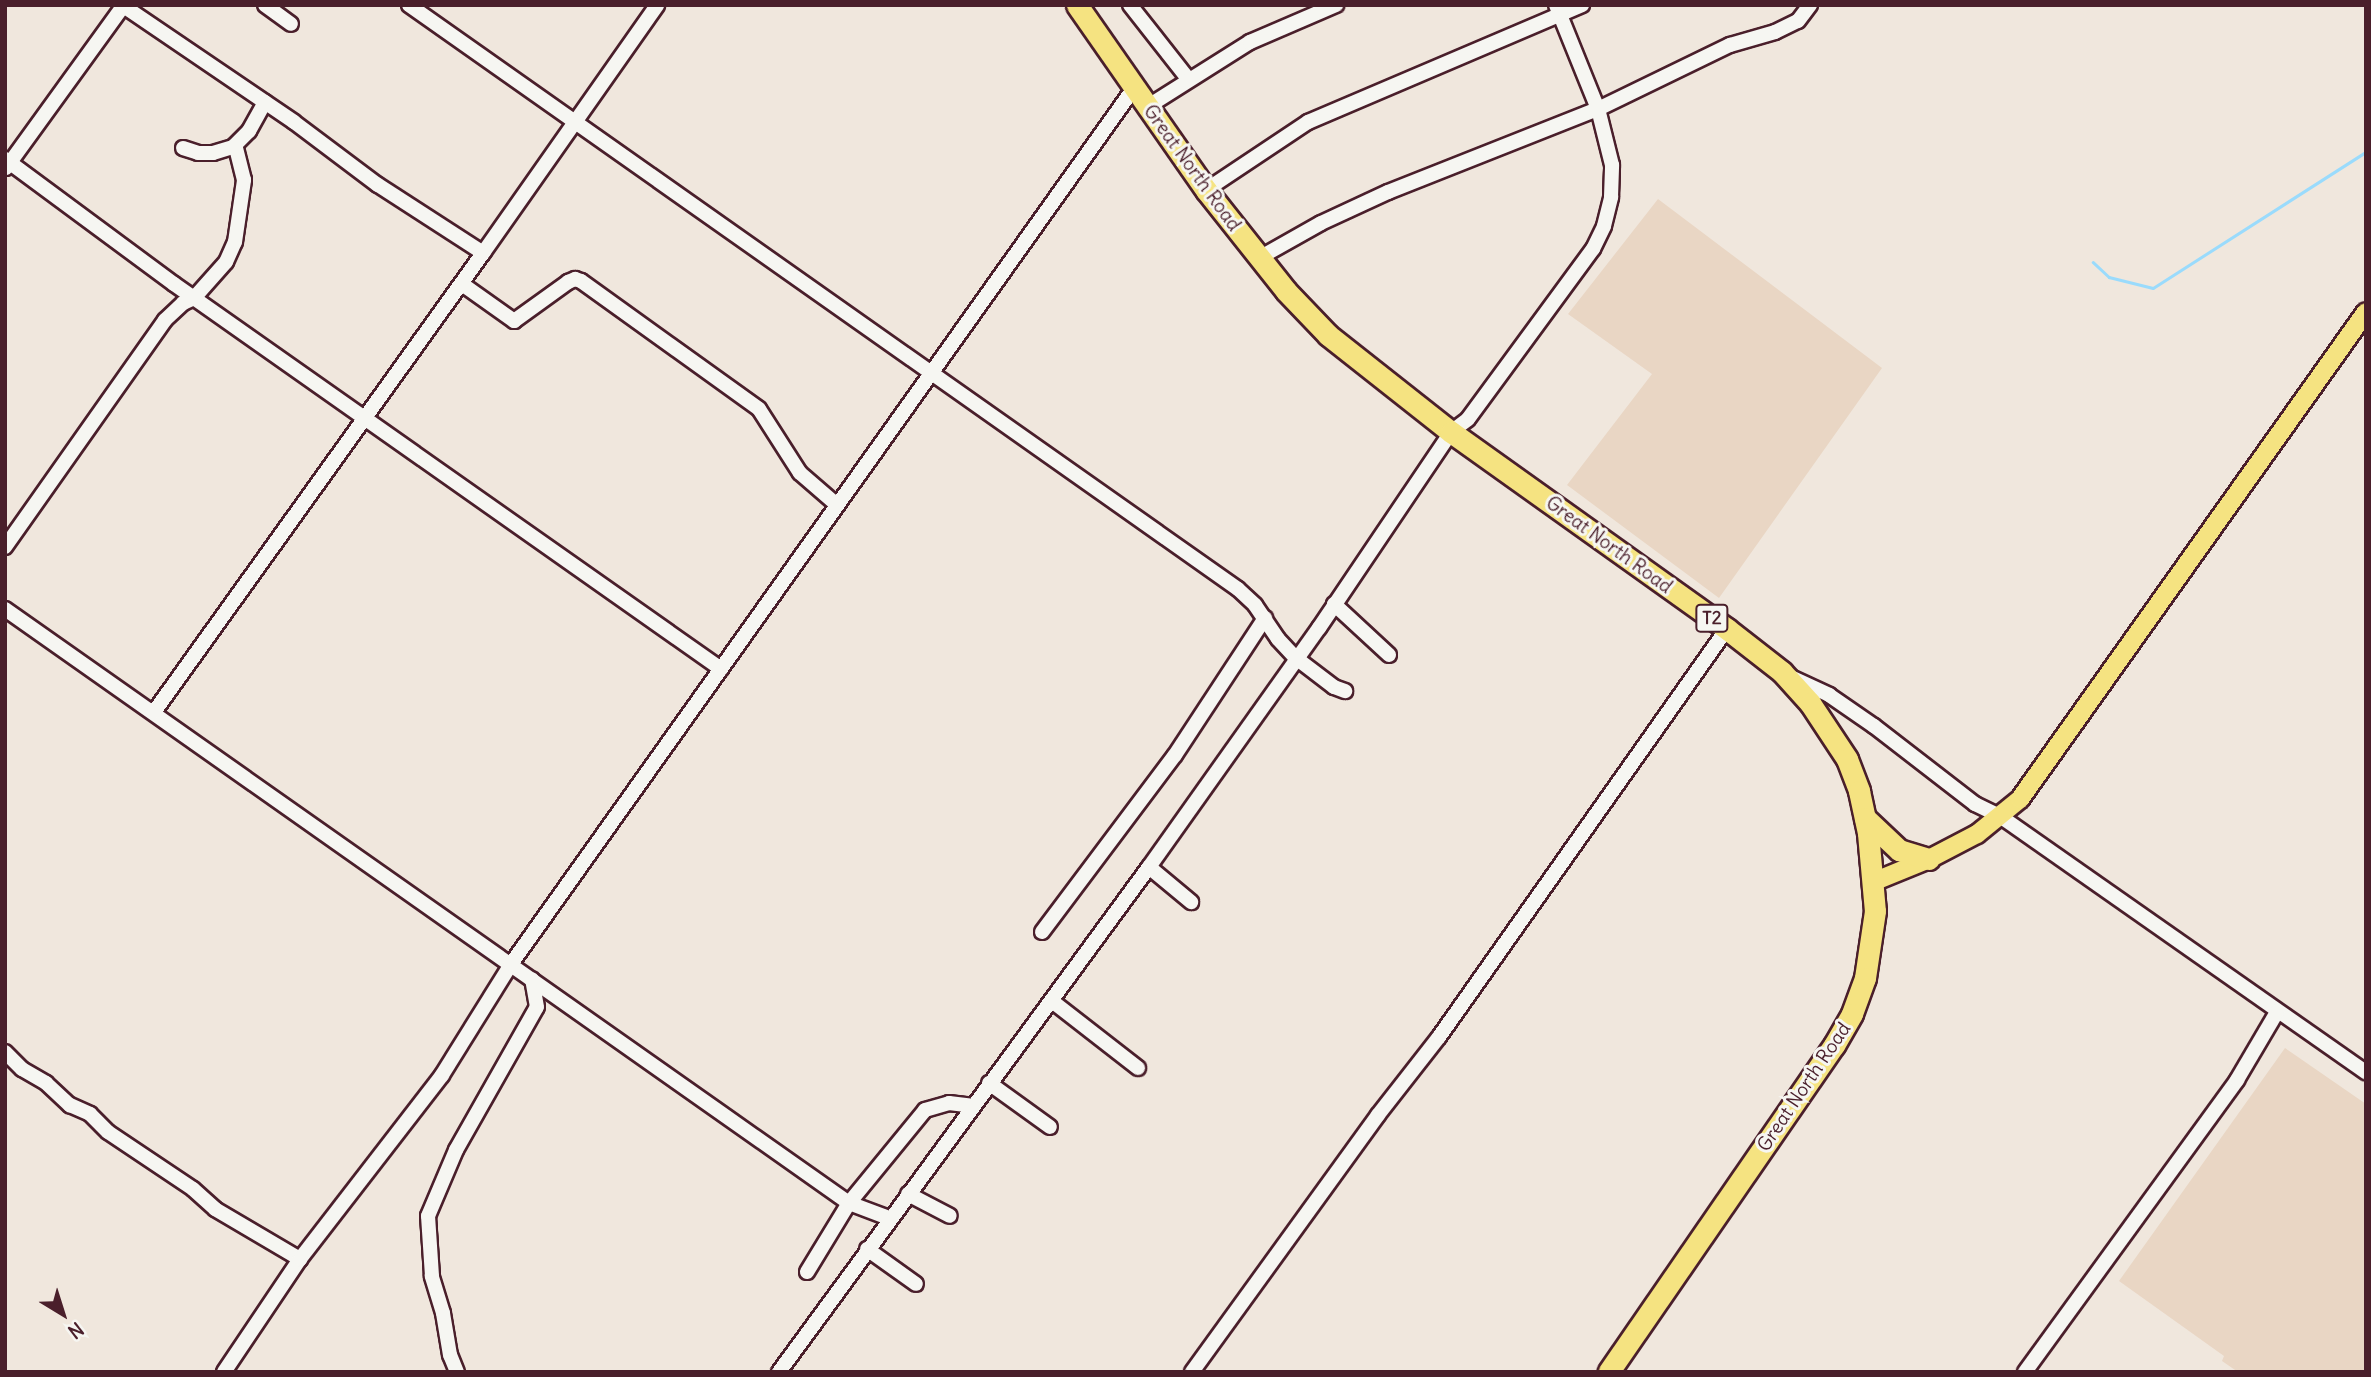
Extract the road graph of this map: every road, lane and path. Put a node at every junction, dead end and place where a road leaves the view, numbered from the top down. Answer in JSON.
{"nodes":[{"id":1,"x":265,"y":5,"type":"edge"},
{"id":2,"x":409,"y":5,"type":"edge"},
{"id":3,"x":657,"y":5,"type":"edge"},
{"id":4,"x":1077,"y":5,"type":"edge"},
{"id":5,"x":1130,"y":5,"type":"edge"},
{"id":6,"x":1336,"y":5,"type":"edge"},
{"id":7,"x":1582,"y":5,"type":"edge"},
{"id":8,"x":1811,"y":5,"type":"edge"},
{"id":9,"x":123,"y":6,"type":"edge"},
{"id":10,"x":1558,"y":10,"type":"edge"},
{"id":11,"x":291,"y":24,"type":"dead end"},
{"id":12,"x":1189,"y":80,"type":"junction"},
{"id":13,"x":1134,"y":88,"type":"junction"},
{"id":14,"x":265,"y":103,"type":"junction"},
{"id":15,"x":1147,"y":107,"type":"junction"},
{"id":16,"x":1598,"y":109,"type":"junction"},
{"id":17,"x":573,"y":121,"type":"junction"},
{"id":18,"x":235,"y":145,"type":"junction"},
{"id":19,"x":183,"y":148,"type":"dead end"},
{"id":20,"x":7,"y":164,"type":"edge"},
{"id":21,"x":1206,"y":190,"type":"junction"},
{"id":22,"x":483,"y":253,"type":"junction"},
{"id":23,"x":1259,"y":258,"type":"junction"},
{"id":24,"x":462,"y":284,"type":"junction"},
{"id":25,"x":194,"y":298,"type":"junction"},
{"id":26,"x":2366,"y":312,"type":"edge"},
{"id":27,"x":930,"y":371,"type":"junction"},
{"id":28,"x":365,"y":418,"type":"junction"},
{"id":29,"x":1451,"y":432,"type":"junction"},
{"id":30,"x":837,"y":505,"type":"junction"},
{"id":31,"x":5,"y":547,"type":"edge"},
{"id":32,"x":1334,"y":604,"type":"junction"},
{"id":33,"x":5,"y":609,"type":"edge"},
{"id":34,"x":1265,"y":618,"type":"junction"},
{"id":35,"x":1727,"y":629,"type":"junction"},
{"id":36,"x":1390,"y":655,"type":"dead end"},
{"id":37,"x":1296,"y":657,"type":"junction"},
{"id":38,"x":721,"y":669,"type":"junction"},
{"id":39,"x":1782,"y":673,"type":"junction"},
{"id":40,"x":1345,"y":691,"type":"dead end"},
{"id":41,"x":155,"y":712,"type":"junction"},
{"id":42,"x":2000,"y":816,"type":"junction"},
{"id":43,"x":1865,"y":818,"type":"junction"},
{"id":44,"x":1929,"y":859,"type":"junction"},
{"id":45,"x":1149,"y":867,"type":"junction"},
{"id":46,"x":1873,"y":882,"type":"junction"},
{"id":47,"x":1191,"y":902,"type":"dead end"},
{"id":48,"x":1042,"y":932,"type":"dead end"},
{"id":49,"x":511,"y":964,"type":"junction"},
{"id":50,"x":532,"y":979,"type":"junction"},
{"id":51,"x":1052,"y":1002,"type":"junction"},
{"id":52,"x":2277,"y":1012,"type":"junction"},
{"id":53,"x":5,"y":1052,"type":"edge"},
{"id":54,"x":1138,"y":1068,"type":"dead end"},
{"id":55,"x":2366,"y":1072,"type":"edge"},
{"id":56,"x":989,"y":1083,"type":"junction"},
{"id":57,"x":972,"y":1106,"type":"junction"},
{"id":58,"x":1050,"y":1127,"type":"dead end"},
{"id":59,"x":908,"y":1194,"type":"junction"},
{"id":60,"x":849,"y":1203,"type":"junction"},
{"id":61,"x":950,"y":1216,"type":"dead end"},
{"id":62,"x":890,"y":1218,"type":"junction"},
{"id":63,"x":867,"y":1249,"type":"junction"},
{"id":64,"x":300,"y":1259,"type":"junction"},
{"id":65,"x":807,"y":1272,"type":"dead end"},
{"id":66,"x":916,"y":1284,"type":"dead end"},
{"id":67,"x":223,"y":1372,"type":"edge"},
{"id":68,"x":457,"y":1372,"type":"edge"},
{"id":69,"x":779,"y":1372,"type":"edge"},
{"id":70,"x":1192,"y":1372,"type":"edge"},
{"id":71,"x":1608,"y":1372,"type":"edge"},
{"id":72,"x":2025,"y":1372,"type":"edge"}],
"edges":[{"from":1,"to":11,"type":"street"},
{"from":2,"to":17,"type":"street"},
{"from":3,"to":17,"type":"street"},
{"from":4,"to":13,"type":"highway","name":"Great North Road","number":"T2"},
{"from":5,"to":12,"type":"street"},
{"from":6,"to":12,"type":"street"},
{"from":7,"to":10,"type":"street"},
{"from":8,"to":16,"type":"street"},
{"from":9,"to":14,"type":"street"},
{"from":9,"to":20,"type":"street"},
{"from":10,"to":16,"type":"street"},
{"from":10,"to":21,"type":"street"},
{"from":12,"to":15,"type":"street"},
{"from":13,"to":15,"type":"highway","name":"Great North Road","number":"T2"},
{"from":13,"to":27,"type":"street"},
{"from":14,"to":18,"type":"street"},
{"from":14,"to":22,"type":"street"},
{"from":15,"to":21,"type":"highway","name":"Great North Road","number":"T2"},
{"from":16,"to":23,"type":"street"},
{"from":16,"to":29,"type":"street"},
{"from":17,"to":22,"type":"street"},
{"from":17,"to":27,"type":"street"},
{"from":18,"to":19,"type":"street"},
{"from":18,"to":25,"type":"street"},
{"from":20,"to":25,"type":"street"},
{"from":21,"to":23,"type":"highway","name":"Great North Road","number":"T2"},
{"from":22,"to":24,"type":"street"},
{"from":23,"to":29,"type":"highway","name":"Great North Road","number":"T2"},
{"from":24,"to":28,"type":"street"},
{"from":24,"to":30,"type":"street"},
{"from":25,"to":28,"type":"street"},
{"from":25,"to":31,"type":"street"},
{"from":26,"to":42,"type":"main road"},
{"from":27,"to":30,"type":"street"},
{"from":27,"to":34,"type":"street"},
{"from":28,"to":38,"type":"street"},
{"from":28,"to":41,"type":"street"},
{"from":29,"to":32,"type":"street"},
{"from":29,"to":35,"type":"highway","name":"Great North Road","number":"T2"},
{"from":30,"to":38,"type":"street"},
{"from":32,"to":36,"type":"street"},
{"from":32,"to":37,"type":"street"},
{"from":33,"to":41,"type":"street"},
{"from":34,"to":37,"type":"street"},
{"from":34,"to":48,"type":"street"},
{"from":35,"to":39,"type":"highway","name":"Great North Road","number":"T2"},
{"from":35,"to":70,"type":"street"},
{"from":37,"to":40,"type":"street"},
{"from":37,"to":45,"type":"street"},
{"from":38,"to":49,"type":"street"},
{"from":39,"to":42,"type":"street"},
{"from":39,"to":43,"type":"highway","name":"Great North Road","number":"T2"},
{"from":41,"to":49,"type":"street"},
{"from":42,"to":44,"type":"main road"},
{"from":42,"to":52,"type":"street"},
{"from":43,"to":44,"type":"highway"},
{"from":43,"to":46,"type":"highway","name":"Great North Road","number":"T2"},
{"from":44,"to":46,"type":"main road"},
{"from":45,"to":47,"type":"street"},
{"from":45,"to":51,"type":"street"},
{"from":46,"to":71,"type":"highway","name":"Great North Road","number":"T2"},
{"from":49,"to":50,"type":"street"},
{"from":49,"to":64,"type":"street"},
{"from":50,"to":60,"type":"street"},
{"from":50,"to":68,"type":"street"},
{"from":51,"to":54,"type":"street"},
{"from":51,"to":56,"type":"street"},
{"from":52,"to":55,"type":"street"},
{"from":52,"to":72,"type":"street"},
{"from":53,"to":64,"type":"street"},
{"from":56,"to":57,"type":"street"},
{"from":56,"to":58,"type":"street"},
{"from":57,"to":59,"type":"street"},
{"from":57,"to":60,"type":"street"},
{"from":59,"to":61,"type":"street"},
{"from":59,"to":62,"type":"street"},
{"from":60,"to":62,"type":"street"},
{"from":60,"to":65,"type":"street"},
{"from":62,"to":63,"type":"street"},
{"from":63,"to":66,"type":"street"},
{"from":63,"to":69,"type":"street"},
{"from":64,"to":67,"type":"street"}]}
